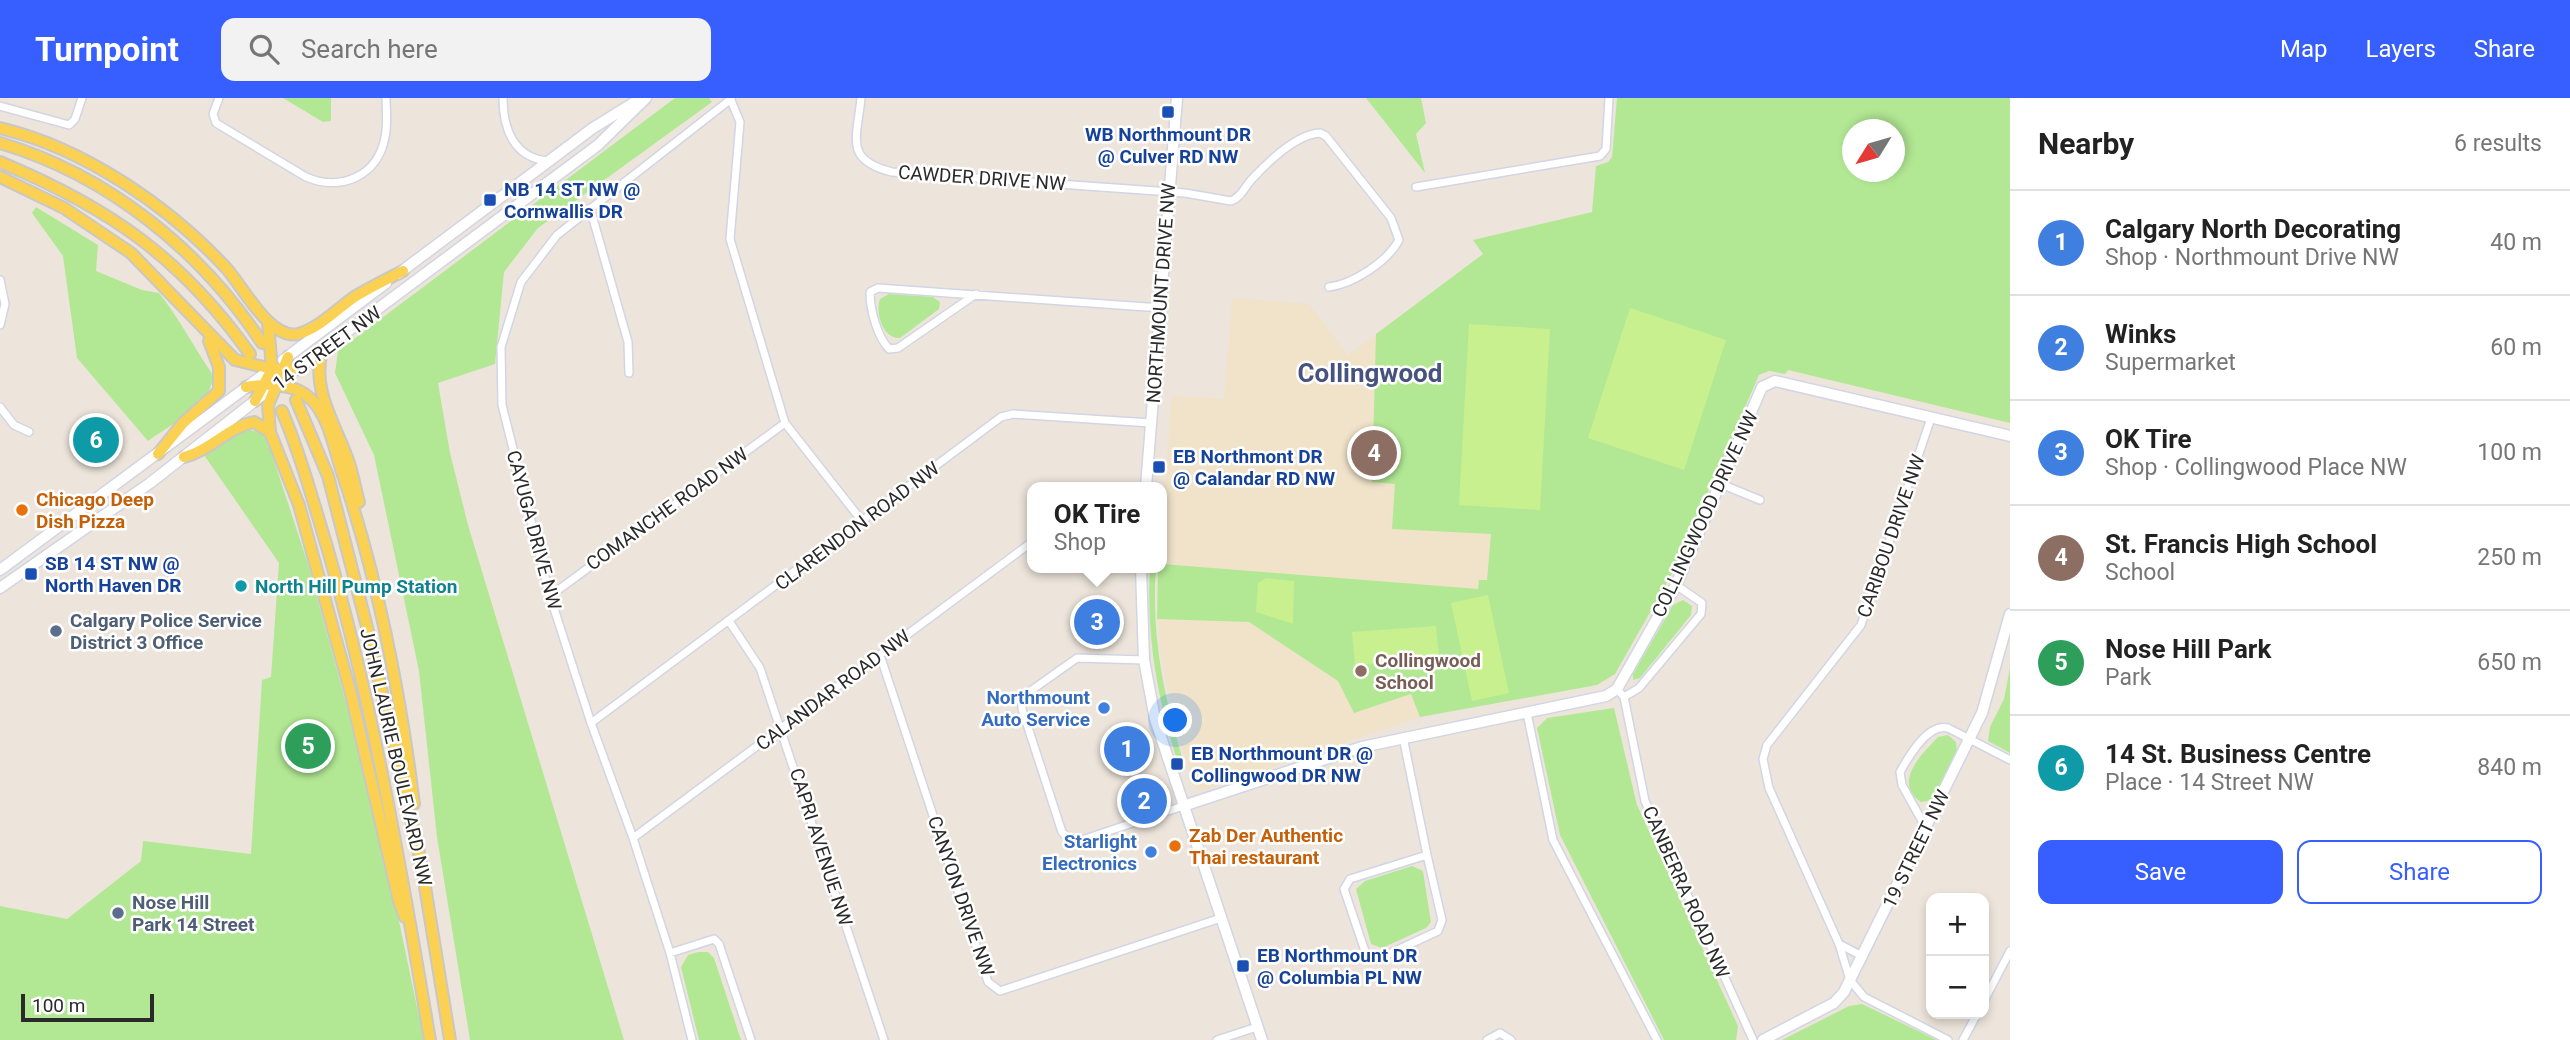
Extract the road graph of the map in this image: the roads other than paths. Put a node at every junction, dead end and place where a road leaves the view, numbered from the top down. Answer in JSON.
{"nodes":[{"id":1,"x":82,"y":98,"type":"edge"},
{"id":2,"x":219,"y":98,"type":"edge"},
{"id":3,"x":386,"y":98,"type":"edge"},
{"id":4,"x":503,"y":98,"type":"edge"},
{"id":5,"x":643,"y":98,"type":"edge"},
{"id":6,"x":730,"y":98,"type":"edge"},
{"id":7,"x":861,"y":98,"type":"edge"},
{"id":8,"x":1178,"y":98,"type":"edge"},
{"id":9,"x":1609,"y":98,"type":"edge"},
{"id":10,"x":0,"y":106,"type":"edge"},
{"id":11,"x":0,"y":128,"type":"edge"},
{"id":12,"x":0,"y":143,"type":"edge"},
{"id":13,"x":548,"y":161,"type":"junction"},
{"id":14,"x":0,"y":162,"type":"edge"},
{"id":15,"x":0,"y":177,"type":"edge"},
{"id":16,"x":1416,"y":187,"type":"dead end"},
{"id":17,"x":1168,"y":192,"type":"junction"},
{"id":18,"x":590,"y":208,"type":"junction"},
{"id":19,"x":403,"y":271,"type":"junction"},
{"id":20,"x":0,"y":280,"type":"edge"},
{"id":21,"x":1329,"y":288,"type":"dead end"},
{"id":22,"x":976,"y":294,"type":"junction"},
{"id":23,"x":1160,"y":307,"type":"junction"},
{"id":24,"x":268,"y":323,"type":"junction"},
{"id":25,"x":0,"y":325,"type":"edge"},
{"id":26,"x":205,"y":331,"type":"junction"},
{"id":27,"x":262,"y":343,"type":"dead end"},
{"id":28,"x":322,"y":352,"type":"junction"},
{"id":29,"x":250,"y":354,"type":"dead end"},
{"id":30,"x":288,"y":357,"type":"joint"},
{"id":31,"x":277,"y":369,"type":"junction"},
{"id":32,"x":298,"y":369,"type":"junction"},
{"id":33,"x":629,"y":373,"type":"dead end"},
{"id":34,"x":269,"y":385,"type":"junction"},
{"id":35,"x":246,"y":387,"type":"junction"},
{"id":36,"x":296,"y":400,"type":"dead end"},
{"id":37,"x":255,"y":401,"type":"joint"},
{"id":38,"x":0,"y":407,"type":"edge"},
{"id":39,"x":282,"y":411,"type":"dead end"},
{"id":40,"x":1931,"y":418,"type":"junction"},
{"id":41,"x":785,"y":423,"type":"junction"},
{"id":42,"x":1151,"y":423,"type":"junction"},
{"id":43,"x":29,"y":432,"type":"dead end"},
{"id":44,"x":270,"y":432,"type":"junction"},
{"id":45,"x":2010,"y":436,"type":"edge"},
{"id":46,"x":158,"y":454,"type":"junction"},
{"id":47,"x":184,"y":457,"type":"junction"},
{"id":48,"x":1146,"y":482,"type":"edge"},
{"id":49,"x":1721,"y":484,"type":"junction"},
{"id":50,"x":1760,"y":500,"type":"dead end"},
{"id":51,"x":862,"y":521,"type":"junction"},
{"id":52,"x":362,"y":533,"type":"junction"},
{"id":53,"x":1027,"y":546,"type":"edge"},
{"id":54,"x":0,"y":570,"type":"edge"},
{"id":55,"x":1141,"y":573,"type":"edge"},
{"id":56,"x":1676,"y":586,"type":"junction"},
{"id":57,"x":0,"y":588,"type":"edge"},
{"id":58,"x":550,"y":596,"type":"junction"},
{"id":59,"x":2010,"y":614,"type":"edge"},
{"id":60,"x":729,"y":621,"type":"junction"},
{"id":61,"x":880,"y":655,"type":"junction"},
{"id":62,"x":1144,"y":660,"type":"junction"},
{"id":63,"x":1621,"y":693,"type":"junction"},
{"id":64,"x":1527,"y":713,"type":"junction"},
{"id":65,"x":591,"y":723,"type":"junction"},
{"id":66,"x":781,"y":729,"type":"junction"},
{"id":67,"x":1403,"y":737,"type":"junction"},
{"id":68,"x":1970,"y":739,"type":"junction"},
{"id":69,"x":2010,"y":760,"type":"edge"},
{"id":70,"x":1184,"y":807,"type":"junction"},
{"id":71,"x":1926,"y":828,"type":"junction"},
{"id":72,"x":633,"y":838,"type":"junction"},
{"id":73,"x":1427,"y":855,"type":"junction"},
{"id":74,"x":421,"y":862,"type":"junction"},
{"id":75,"x":1221,"y":918,"type":"junction"},
{"id":76,"x":412,"y":933,"type":"junction"},
{"id":77,"x":1839,"y":944,"type":"junction"},
{"id":78,"x":2010,"y":951,"type":"edge"},
{"id":79,"x":670,"y":953,"type":"junction"},
{"id":80,"x":1862,"y":956,"type":"junction"},
{"id":81,"x":1850,"y":980,"type":"junction"},
{"id":82,"x":1989,"y":991,"type":"edge"},
{"id":83,"x":1974,"y":1019,"type":"edge"},
{"id":84,"x":1257,"y":1027,"type":"junction"},
{"id":85,"x":430,"y":1040,"type":"edge"},
{"id":86,"x":450,"y":1040,"type":"edge"},
{"id":87,"x":692,"y":1040,"type":"edge"},
{"id":88,"x":751,"y":1040,"type":"edge"},
{"id":89,"x":884,"y":1040,"type":"edge"},
{"id":90,"x":1217,"y":1040,"type":"edge"},
{"id":91,"x":1262,"y":1040,"type":"edge"},
{"id":92,"x":1487,"y":1040,"type":"edge"},
{"id":93,"x":1511,"y":1040,"type":"edge"},
{"id":94,"x":1657,"y":1040,"type":"edge"},
{"id":95,"x":1753,"y":1040,"type":"edge"},
{"id":96,"x":1763,"y":1040,"type":"edge"},
{"id":97,"x":1948,"y":1040,"type":"edge"},
{"id":98,"x":1963,"y":1040,"type":"edge"}],
"edges":[{"from":1,"to":10,"type":"street"},
{"from":2,"to":3,"type":"street"},
{"from":4,"to":13,"type":"street"},
{"from":5,"to":13,"type":"street","name":"14 STREET NW"},
{"from":5,"to":28,"type":"street","name":"14 STREET NW"},
{"from":6,"to":18,"type":"street","name":"CAYUGA DRIVE NW"},
{"from":6,"to":41,"type":"street"},
{"from":7,"to":17,"type":"street","name":"CAWDER DRIVE NW"},
{"from":8,"to":17,"type":"street","name":"NORTHMOUNT DRIVE NW"},
{"from":9,"to":16,"type":"street"},
{"from":11,"to":24,"type":"main road"},
{"from":12,"to":27,"type":"main road"},
{"from":13,"to":19,"type":"street","name":"14 STREET NW"},
{"from":14,"to":29,"type":"main road"},
{"from":15,"to":26,"type":"main road"},
{"from":17,"to":21,"type":"street","name":"CAWDER DRIVE NW"},
{"from":17,"to":23,"type":"street","name":"NORTHMOUNT DRIVE NW"},
{"from":18,"to":33,"type":"street"},
{"from":18,"to":58,"type":"street","name":"CAYUGA DRIVE NW"},
{"from":19,"to":24,"type":"main road"},
{"from":19,"to":30,"type":"street","name":"14 STREET NW"},
{"from":20,"to":25,"type":"street"},
{"from":22,"to":22,"type":"street"},
{"from":22,"to":23,"type":"street"},
{"from":23,"to":42,"type":"street","name":"NORTHMOUNT DRIVE NW"},
{"from":24,"to":31,"type":"main road"},
{"from":26,"to":31,"type":"main road"},
{"from":26,"to":46,"type":"main road"},
{"from":28,"to":32,"type":"street","name":"14 STREET NW"},
{"from":28,"to":52,"type":"main road"},
{"from":30,"to":31,"type":"main road"},
{"from":31,"to":32,"type":"main road"},
{"from":31,"to":34,"type":"main road"},
{"from":31,"to":35,"type":"street","name":"14 STREET NW"},
{"from":32,"to":34,"type":"street","name":"14 STREET NW"},
{"from":34,"to":35,"type":"main road"},
{"from":34,"to":37,"type":"main road"},
{"from":34,"to":44,"type":"main road"},
{"from":34,"to":52,"type":"main road"},
{"from":35,"to":46,"type":"street","name":"14 STREET NW"},
{"from":36,"to":74,"type":"main road","name":"JOHN LAURIE BOULEVARD NW"},
{"from":37,"to":47,"type":"street","name":"14 STREET NW"},
{"from":38,"to":43,"type":"street"},
{"from":39,"to":76,"type":"main road","name":"JOHN LAURIE BOULEVARD NW"},
{"from":40,"to":45,"type":"street","name":"COLLINGWOOD DRIVE NW"},
{"from":40,"to":49,"type":"street","name":"COLLINGWOOD DRIVE NW"},
{"from":40,"to":77,"type":"street","name":"CARIBOU DRIVE NW"},
{"from":41,"to":51,"type":"street"},
{"from":41,"to":58,"type":"street","name":"COMANCHE ROAD NW"},
{"from":42,"to":48,"type":"street","name":"NORTHMOUNT DRIVE NW"},
{"from":42,"to":51,"type":"street","name":"CLARENDON ROAD NW"},
{"from":44,"to":47,"type":"main road"},
{"from":44,"to":76,"type":"main road"},
{"from":46,"to":54,"type":"street","name":"14 STREET NW"},
{"from":47,"to":57,"type":"street","name":"14 STREET NW"},
{"from":49,"to":50,"type":"street"},
{"from":49,"to":56,"type":"street","name":"COLLINGWOOD DRIVE NW"},
{"from":51,"to":60,"type":"street","name":"CLARENDON ROAD NW"},
{"from":52,"to":74,"type":"main road"},
{"from":53,"to":61,"type":"street","name":"CALANDAR ROAD NW"},
{"from":55,"to":62,"type":"street"},
{"from":56,"to":63,"type":"street","name":"COLLINGWOOD DRIVE NW"},
{"from":56,"to":63,"type":"street"},
{"from":58,"to":65,"type":"street","name":"CAYUGA DRIVE NW"},
{"from":59,"to":68,"type":"street","name":"19 STREET NW"},
{"from":60,"to":65,"type":"street","name":"CLARENDON ROAD NW"},
{"from":60,"to":66,"type":"street","name":"CAPRI AVENUE NW"},
{"from":61,"to":66,"type":"street","name":"CALANDAR ROAD NW"},
{"from":61,"to":75,"type":"street","name":"CANYON DRIVE NW"},
{"from":62,"to":70,"type":"street"},
{"from":62,"to":70,"type":"street"},
{"from":63,"to":64,"type":"street"},
{"from":63,"to":95,"type":"street","name":"CANBERRA ROAD NW"},
{"from":64,"to":67,"type":"street"},
{"from":64,"to":94,"type":"street"},
{"from":65,"to":72,"type":"street","name":"CAYUGA DRIVE NW"},
{"from":66,"to":72,"type":"street","name":"CALANDAR ROAD NW"},
{"from":66,"to":89,"type":"street","name":"CAPRI AVENUE NW"},
{"from":67,"to":70,"type":"street"},
{"from":67,"to":73,"type":"street"},
{"from":68,"to":69,"type":"street"},
{"from":68,"to":71,"type":"street","name":"19 STREET NW"},
{"from":68,"to":71,"type":"street"},
{"from":70,"to":75,"type":"street"},
{"from":71,"to":80,"type":"street","name":"19 STREET NW"},
{"from":72,"to":79,"type":"street","name":"CAYUGA DRIVE NW"},
{"from":73,"to":73,"type":"street"},
{"from":74,"to":86,"type":"main road","name":"JOHN LAURIE BOULEVARD NW"},
{"from":75,"to":84,"type":"street"},
{"from":76,"to":85,"type":"main road","name":"JOHN LAURIE BOULEVARD NW"},
{"from":77,"to":80,"type":"street"},
{"from":77,"to":81,"type":"street","name":"CARIBOU DRIVE NW"},
{"from":78,"to":82,"type":"street"},
{"from":79,"to":87,"type":"street","name":"CAYUGA DRIVE NW"},
{"from":79,"to":88,"type":"street"},
{"from":80,"to":81,"type":"street","name":"19 STREET NW"},
{"from":81,"to":96,"type":"street","name":"19 STREET NW"},
{"from":81,"to":97,"type":"street"},
{"from":83,"to":98,"type":"street"},
{"from":84,"to":90,"type":"street"},
{"from":84,"to":91,"type":"street"},
{"from":92,"to":93,"type":"street"}]}
